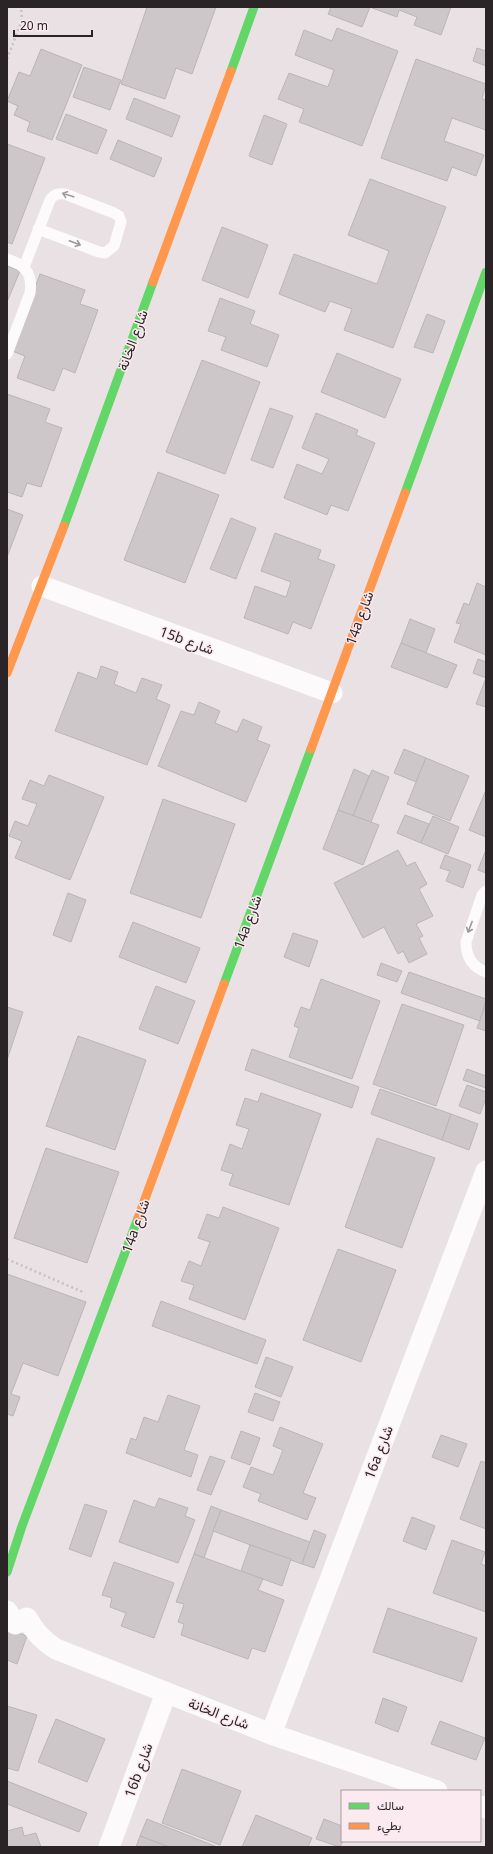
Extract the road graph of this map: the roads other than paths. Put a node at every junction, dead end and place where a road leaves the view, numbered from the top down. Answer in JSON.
{"nodes":[{"id":1,"x":254,"y":7,"type":"edge"},
{"id":2,"x":38,"y":230,"type":"junction"},
{"id":3,"x":7,"y":259,"type":"edge"},
{"id":4,"x":24,"y":267,"type":"junction"},
{"id":5,"x":486,"y":272,"type":"edge"},
{"id":6,"x":7,"y":354,"type":"edge"},
{"id":7,"x":42,"y":586,"type":"junction"},
{"id":8,"x":7,"y":673,"type":"edge"},
{"id":9,"x":332,"y":693,"type":"junction"},
{"id":10,"x":486,"y":892,"type":"edge"},
{"id":11,"x":486,"y":972,"type":"edge"},
{"id":12,"x":486,"y":1171,"type":"edge"},
{"id":13,"x":7,"y":1572,"type":"edge"},
{"id":14,"x":11,"y":1618,"type":"edge"},
{"id":15,"x":166,"y":1693,"type":"junction"},
{"id":16,"x":271,"y":1734,"type":"junction"},
{"id":17,"x":434,"y":1790,"type":"edge"},
{"id":18,"x":109,"y":1847,"type":"edge"}],
"edges":[{"from":1,"to":7,"type":"street","name":"شارع الخانة"},
{"from":2,"to":2,"type":"lane","one_way":true},
{"from":2,"to":4,"type":"lane"},
{"from":3,"to":4,"type":"lane"},
{"from":4,"to":6,"type":"lane"},
{"from":5,"to":9,"type":"street","name":"14a شارع"},
{"from":7,"to":8,"type":"street","name":"شارع الخانة"},
{"from":7,"to":9,"type":"street","name":"15b شارع"},
{"from":9,"to":13,"type":"street","name":"14a شارع"},
{"from":10,"to":11,"type":"lane","one_way":true},
{"from":12,"to":16,"type":"street","name":"16a شارع"},
{"from":14,"to":15,"type":"street","name":"شارع الخانة"},
{"from":15,"to":16,"type":"street","name":"شارع الخانة"},
{"from":15,"to":18,"type":"street","name":"16b شارع"},
{"from":16,"to":17,"type":"street","name":"شارع الخانة"}]}
